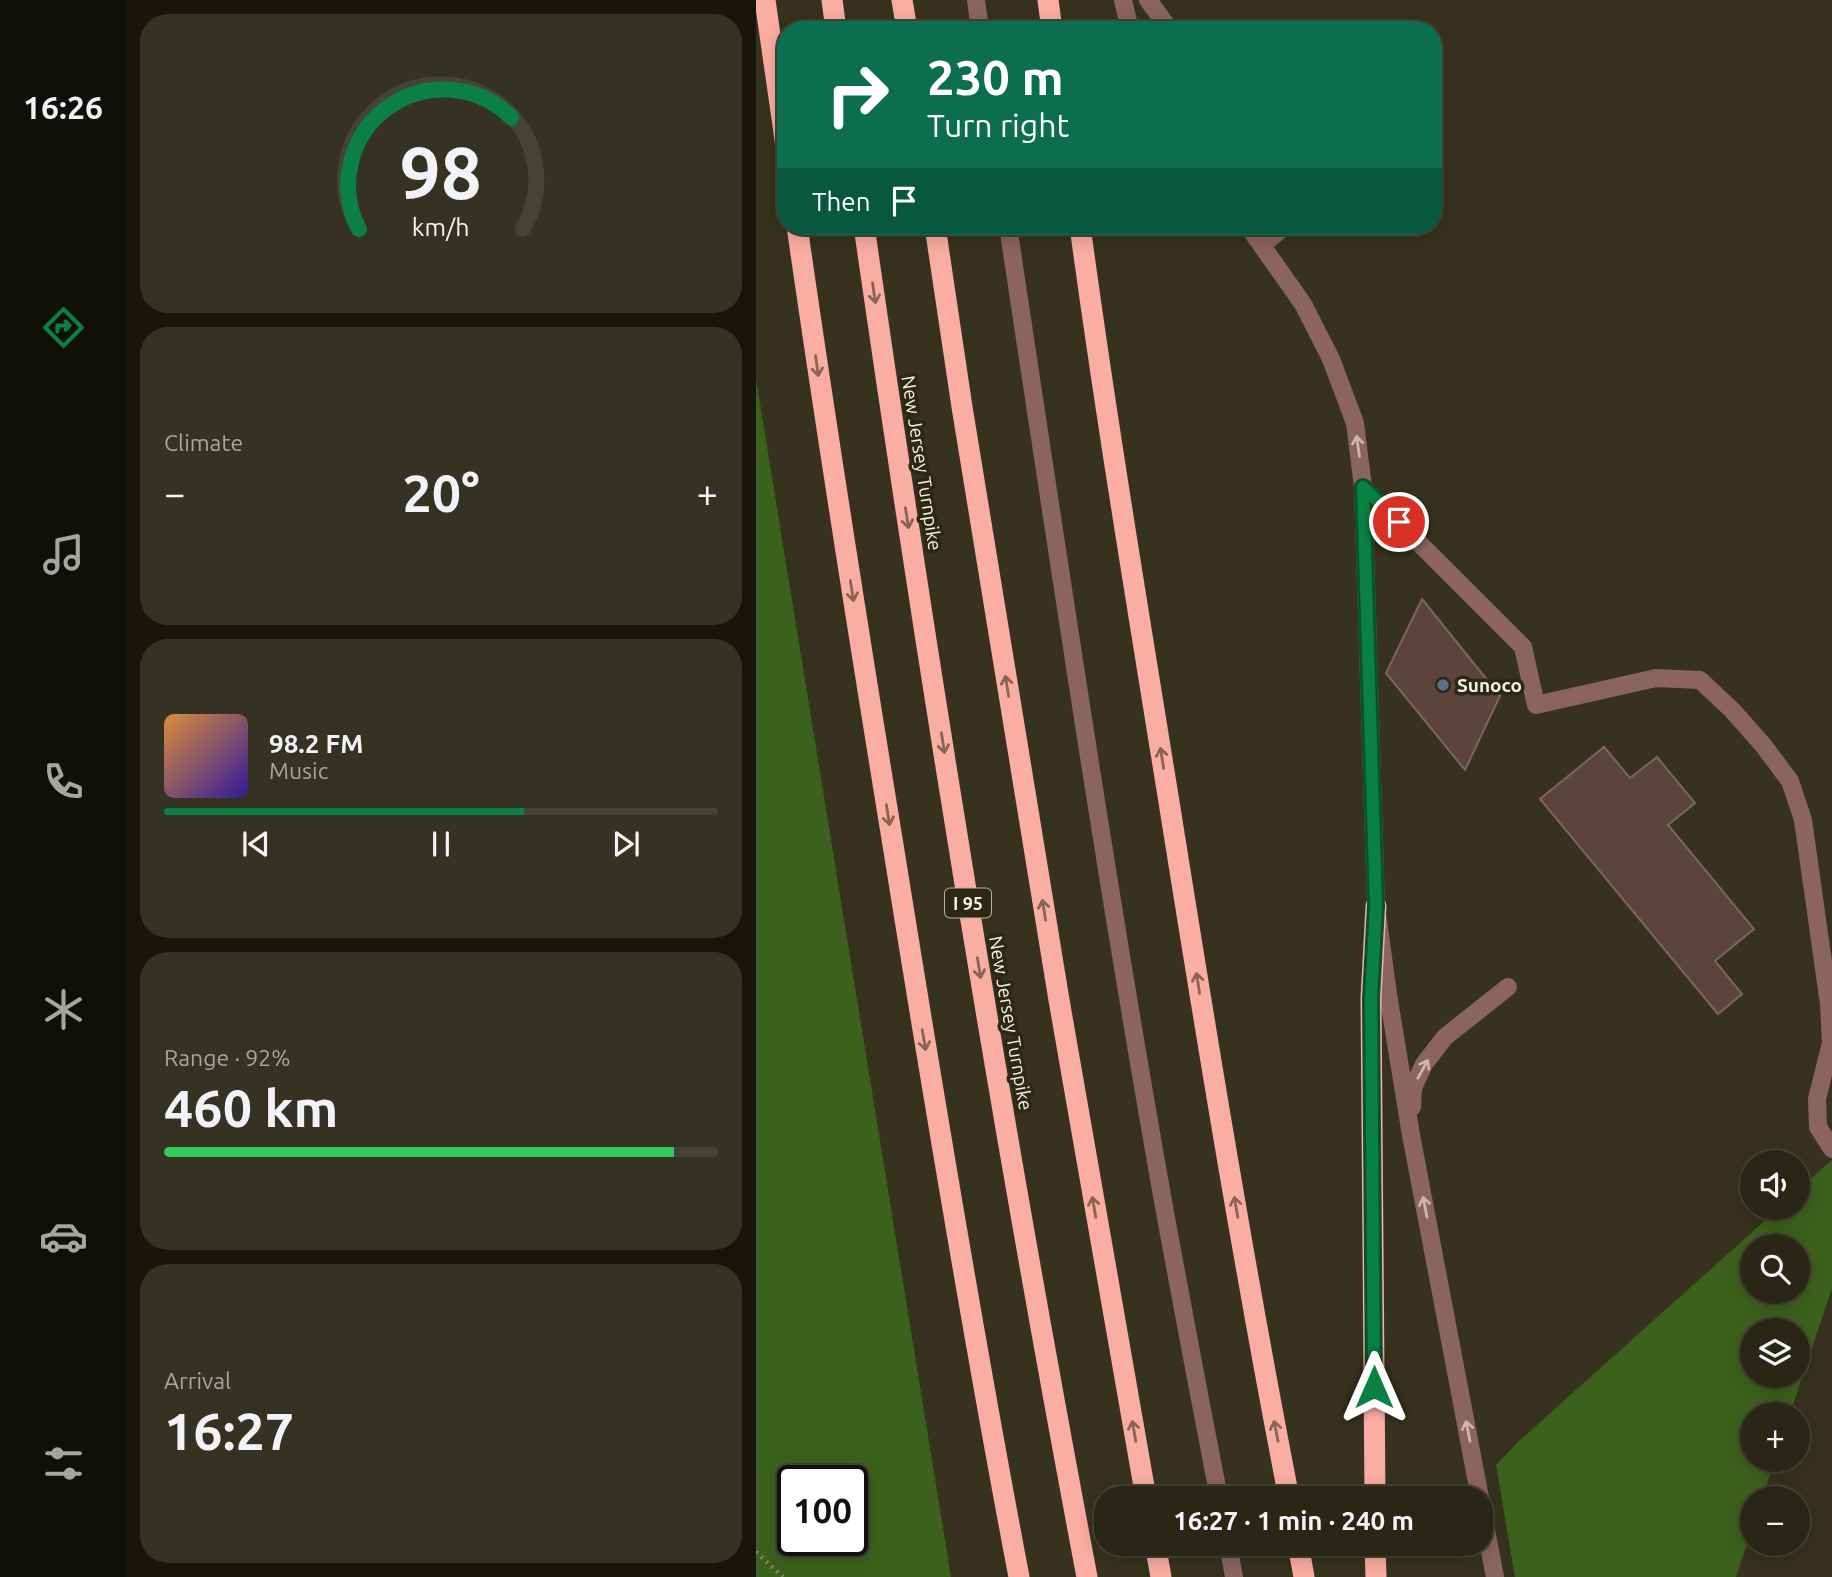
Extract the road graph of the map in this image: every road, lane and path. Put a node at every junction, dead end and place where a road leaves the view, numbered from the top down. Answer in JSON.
{"nodes":[{"id":1,"x":765,"y":0,"type":"edge"},
{"id":2,"x":832,"y":0,"type":"edge"},
{"id":3,"x":902,"y":0,"type":"edge"},
{"id":4,"x":976,"y":0,"type":"edge"},
{"id":5,"x":1048,"y":0,"type":"edge"},
{"id":6,"x":1123,"y":0,"type":"edge"},
{"id":7,"x":1148,"y":0,"type":"edge"},
{"id":8,"x":835,"y":21,"type":"edge"},
{"id":9,"x":905,"y":21,"type":"edge"},
{"id":10,"x":979,"y":21,"type":"edge"},
{"id":11,"x":1051,"y":21,"type":"edge"},
{"id":12,"x":1128,"y":21,"type":"edge"},
{"id":13,"x":1163,"y":21,"type":"edge"},
{"id":14,"x":777,"y":83,"type":"edge"},
{"id":15,"x":798,"y":235,"type":"edge"},
{"id":16,"x":865,"y":235,"type":"edge"},
{"id":17,"x":936,"y":235,"type":"edge"},
{"id":18,"x":1009,"y":235,"type":"edge"},
{"id":19,"x":1081,"y":235,"type":"edge"},
{"id":20,"x":1255,"y":235,"type":"edge"},
{"id":21,"x":1274,"y":235,"type":"edge"},
{"id":22,"x":1262,"y":245,"type":"junction"},
{"id":23,"x":1363,"y":487,"type":"junction"},
{"id":24,"x":1376,"y":906,"type":"junction"},
{"id":25,"x":1508,"y":987,"type":"dead end"},
{"id":26,"x":1411,"y":1135,"type":"junction"},
{"id":27,"x":1832,"y":1149,"type":"edge"},
{"id":28,"x":1144,"y":1486,"type":"edge"},
{"id":29,"x":1217,"y":1486,"type":"edge"},
{"id":30,"x":1287,"y":1486,"type":"edge"},
{"id":31,"x":1375,"y":1486,"type":"edge"},
{"id":32,"x":1478,"y":1486,"type":"edge"},
{"id":33,"x":756,"y":1552,"type":"edge"},
{"id":34,"x":1157,"y":1556,"type":"edge"},
{"id":35,"x":1230,"y":1556,"type":"edge"},
{"id":36,"x":1300,"y":1556,"type":"edge"},
{"id":37,"x":1375,"y":1556,"type":"edge"},
{"id":38,"x":1491,"y":1556,"type":"edge"},
{"id":39,"x":783,"y":1577,"type":"edge"},
{"id":40,"x":1018,"y":1577,"type":"edge"},
{"id":41,"x":1087,"y":1577,"type":"edge"},
{"id":42,"x":1161,"y":1577,"type":"edge"},
{"id":43,"x":1234,"y":1577,"type":"edge"},
{"id":44,"x":1304,"y":1577,"type":"edge"},
{"id":45,"x":1376,"y":1577,"type":"edge"},
{"id":46,"x":1495,"y":1577,"type":"edge"}],
"edges":[{"from":1,"to":14,"type":"highway"},
{"from":2,"to":8,"type":"highway"},
{"from":3,"to":9,"type":"highway"},
{"from":4,"to":10,"type":"lane"},
{"from":5,"to":11,"type":"highway"},
{"from":6,"to":12,"type":"lane"},
{"from":7,"to":13,"type":"lane"},
{"from":15,"to":40,"type":"highway","one_way":true},
{"from":16,"to":41,"type":"highway","name":"New Jersey Turnpike","number":"I 95","one_way":true},
{"from":28,"to":17,"type":"highway","one_way":true},
{"from":18,"to":29,"type":"lane"},
{"from":30,"to":19,"type":"highway","one_way":true},
{"from":20,"to":22,"type":"lane"},
{"from":21,"to":22,"type":"lane"},
{"from":23,"to":22,"type":"lane","one_way":true},
{"from":23,"to":24,"type":"lane"},
{"from":23,"to":27,"type":"lane"},
{"from":24,"to":26,"type":"lane"},
{"from":24,"to":31,"type":"highway"},
{"from":26,"to":25,"type":"lane","one_way":true},
{"from":32,"to":26,"type":"lane","one_way":true},
{"from":33,"to":39,"type":"path"},
{"from":34,"to":42,"type":"highway"},
{"from":35,"to":43,"type":"lane"},
{"from":36,"to":44,"type":"highway"},
{"from":37,"to":45,"type":"highway"},
{"from":38,"to":46,"type":"lane"}]}
